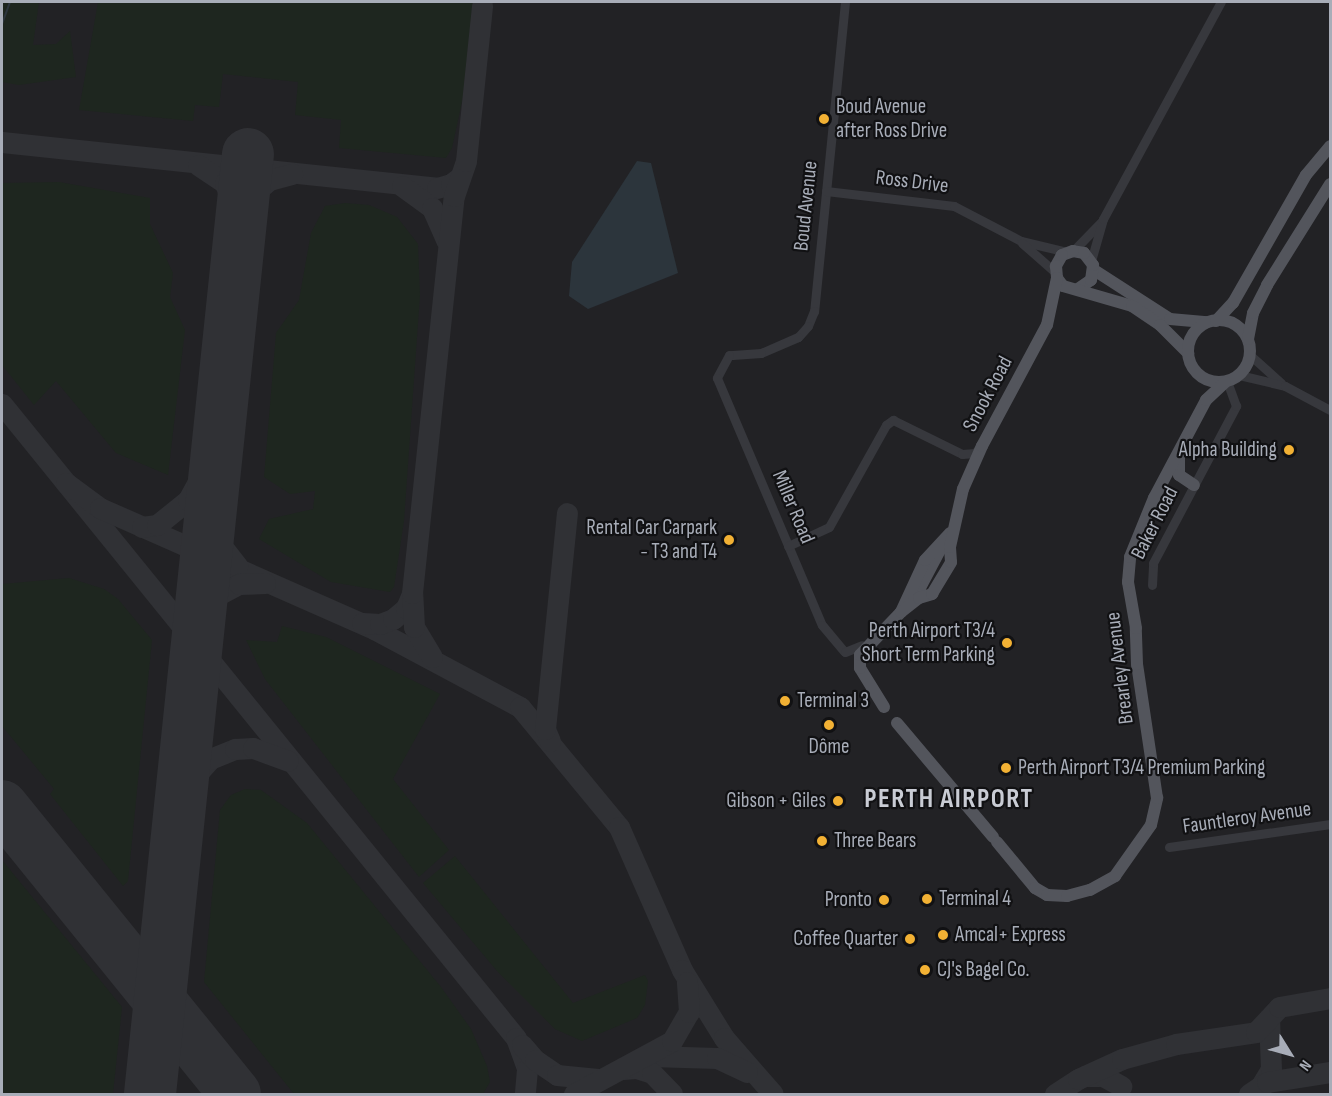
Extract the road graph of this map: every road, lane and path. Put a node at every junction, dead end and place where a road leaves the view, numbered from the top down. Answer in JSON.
{"nodes":[{"id":1,"x":845,"y":2,"type":"edge"},
{"id":2,"x":1221,"y":2,"type":"edge"},
{"id":3,"x":1330,"y":146,"type":"edge"},
{"id":4,"x":1330,"y":184,"type":"edge"},
{"id":5,"x":826,"y":191,"type":"junction"},
{"id":6,"x":1103,"y":219,"type":"junction"},
{"id":7,"x":1021,"y":241,"type":"junction"},
{"id":8,"x":1070,"y":251,"type":"junction"},
{"id":9,"x":1093,"y":265,"type":"junction"},
{"id":10,"x":1056,"y":275,"type":"junction"},
{"id":11,"x":1078,"y":289,"type":"junction"},
{"id":12,"x":1212,"y":321,"type":"junction"},
{"id":13,"x":1248,"y":339,"type":"junction"},
{"id":14,"x":1188,"y":353,"type":"junction"},
{"id":15,"x":729,"y":355,"type":"joint"},
{"id":16,"x":1250,"y":355,"type":"junction"},
{"id":17,"x":1239,"y":375,"type":"junction"},
{"id":18,"x":1226,"y":381,"type":"junction"},
{"id":19,"x":1285,"y":386,"type":"junction"},
{"id":20,"x":1330,"y":410,"type":"edge"},
{"id":21,"x":1189,"y":432,"type":"junction"},
{"id":22,"x":982,"y":446,"type":"junction"},
{"id":23,"x":1194,"y":485,"type":"junction"},
{"id":24,"x":950,"y":539,"type":"junction"},
{"id":25,"x":788,"y":546,"type":"junction"},
{"id":26,"x":1152,"y":585,"type":"dead end"},
{"id":27,"x":903,"y":606,"type":"junction"},
{"id":28,"x":862,"y":645,"type":"dead end"},
{"id":29,"x":884,"y":707,"type":"dead end"},
{"id":30,"x":897,"y":723,"type":"dead end"},
{"id":31,"x":1330,"y":824,"type":"edge"},
{"id":32,"x":1169,"y":848,"type":"dead end"}],
"edges":[{"from":1,"to":5,"type":"street","name":"Boud Avenue"},
{"from":2,"to":6,"type":"street"},
{"from":3,"to":12,"type":"main road"},
{"from":4,"to":13,"type":"main road"},
{"from":5,"to":7,"type":"street","name":"Ross Drive"},
{"from":5,"to":15,"type":"street","name":"Boud Avenue"},
{"from":6,"to":8,"type":"street"},
{"from":6,"to":9,"type":"street"},
{"from":7,"to":8,"type":"street","name":"Ross Drive"},
{"from":7,"to":10,"type":"street","name":"Ross Drive"},
{"from":8,"to":9,"type":"main road"},
{"from":8,"to":10,"type":"main road"},
{"from":9,"to":11,"type":"main road"},
{"from":9,"to":12,"type":"main road"},
{"from":10,"to":11,"type":"main road"},
{"from":10,"to":22,"type":"main road","name":"Snook Road"},
{"from":11,"to":14,"type":"main road"},
{"from":12,"to":13,"type":"main road"},
{"from":12,"to":14,"type":"main road"},
{"from":13,"to":16,"type":"main road"},
{"from":14,"to":18,"type":"main road"},
{"from":15,"to":25,"type":"street","name":"Miller Road"},
{"from":16,"to":17,"type":"main road"},
{"from":16,"to":19,"type":"street"},
{"from":17,"to":18,"type":"main road"},
{"from":17,"to":19,"type":"street"},
{"from":18,"to":21,"type":"main road","name":"Brearley Avenue"},
{"from":18,"to":23,"type":"street","name":"Baker Road"},
{"from":19,"to":20,"type":"street"},
{"from":21,"to":23,"type":"main road"},
{"from":21,"to":30,"type":"main road","name":"Brearley Avenue"},
{"from":22,"to":24,"type":"main road","name":"Snook Road"},
{"from":22,"to":25,"type":"street"},
{"from":23,"to":26,"type":"street","name":"Baker Road"},
{"from":24,"to":27,"type":"main road"},
{"from":24,"to":27,"type":"main road"},
{"from":25,"to":28,"type":"street","name":"Miller Road"},
{"from":27,"to":29,"type":"main road"},
{"from":31,"to":32,"type":"street","name":"Fauntleroy Avenue"}]}
